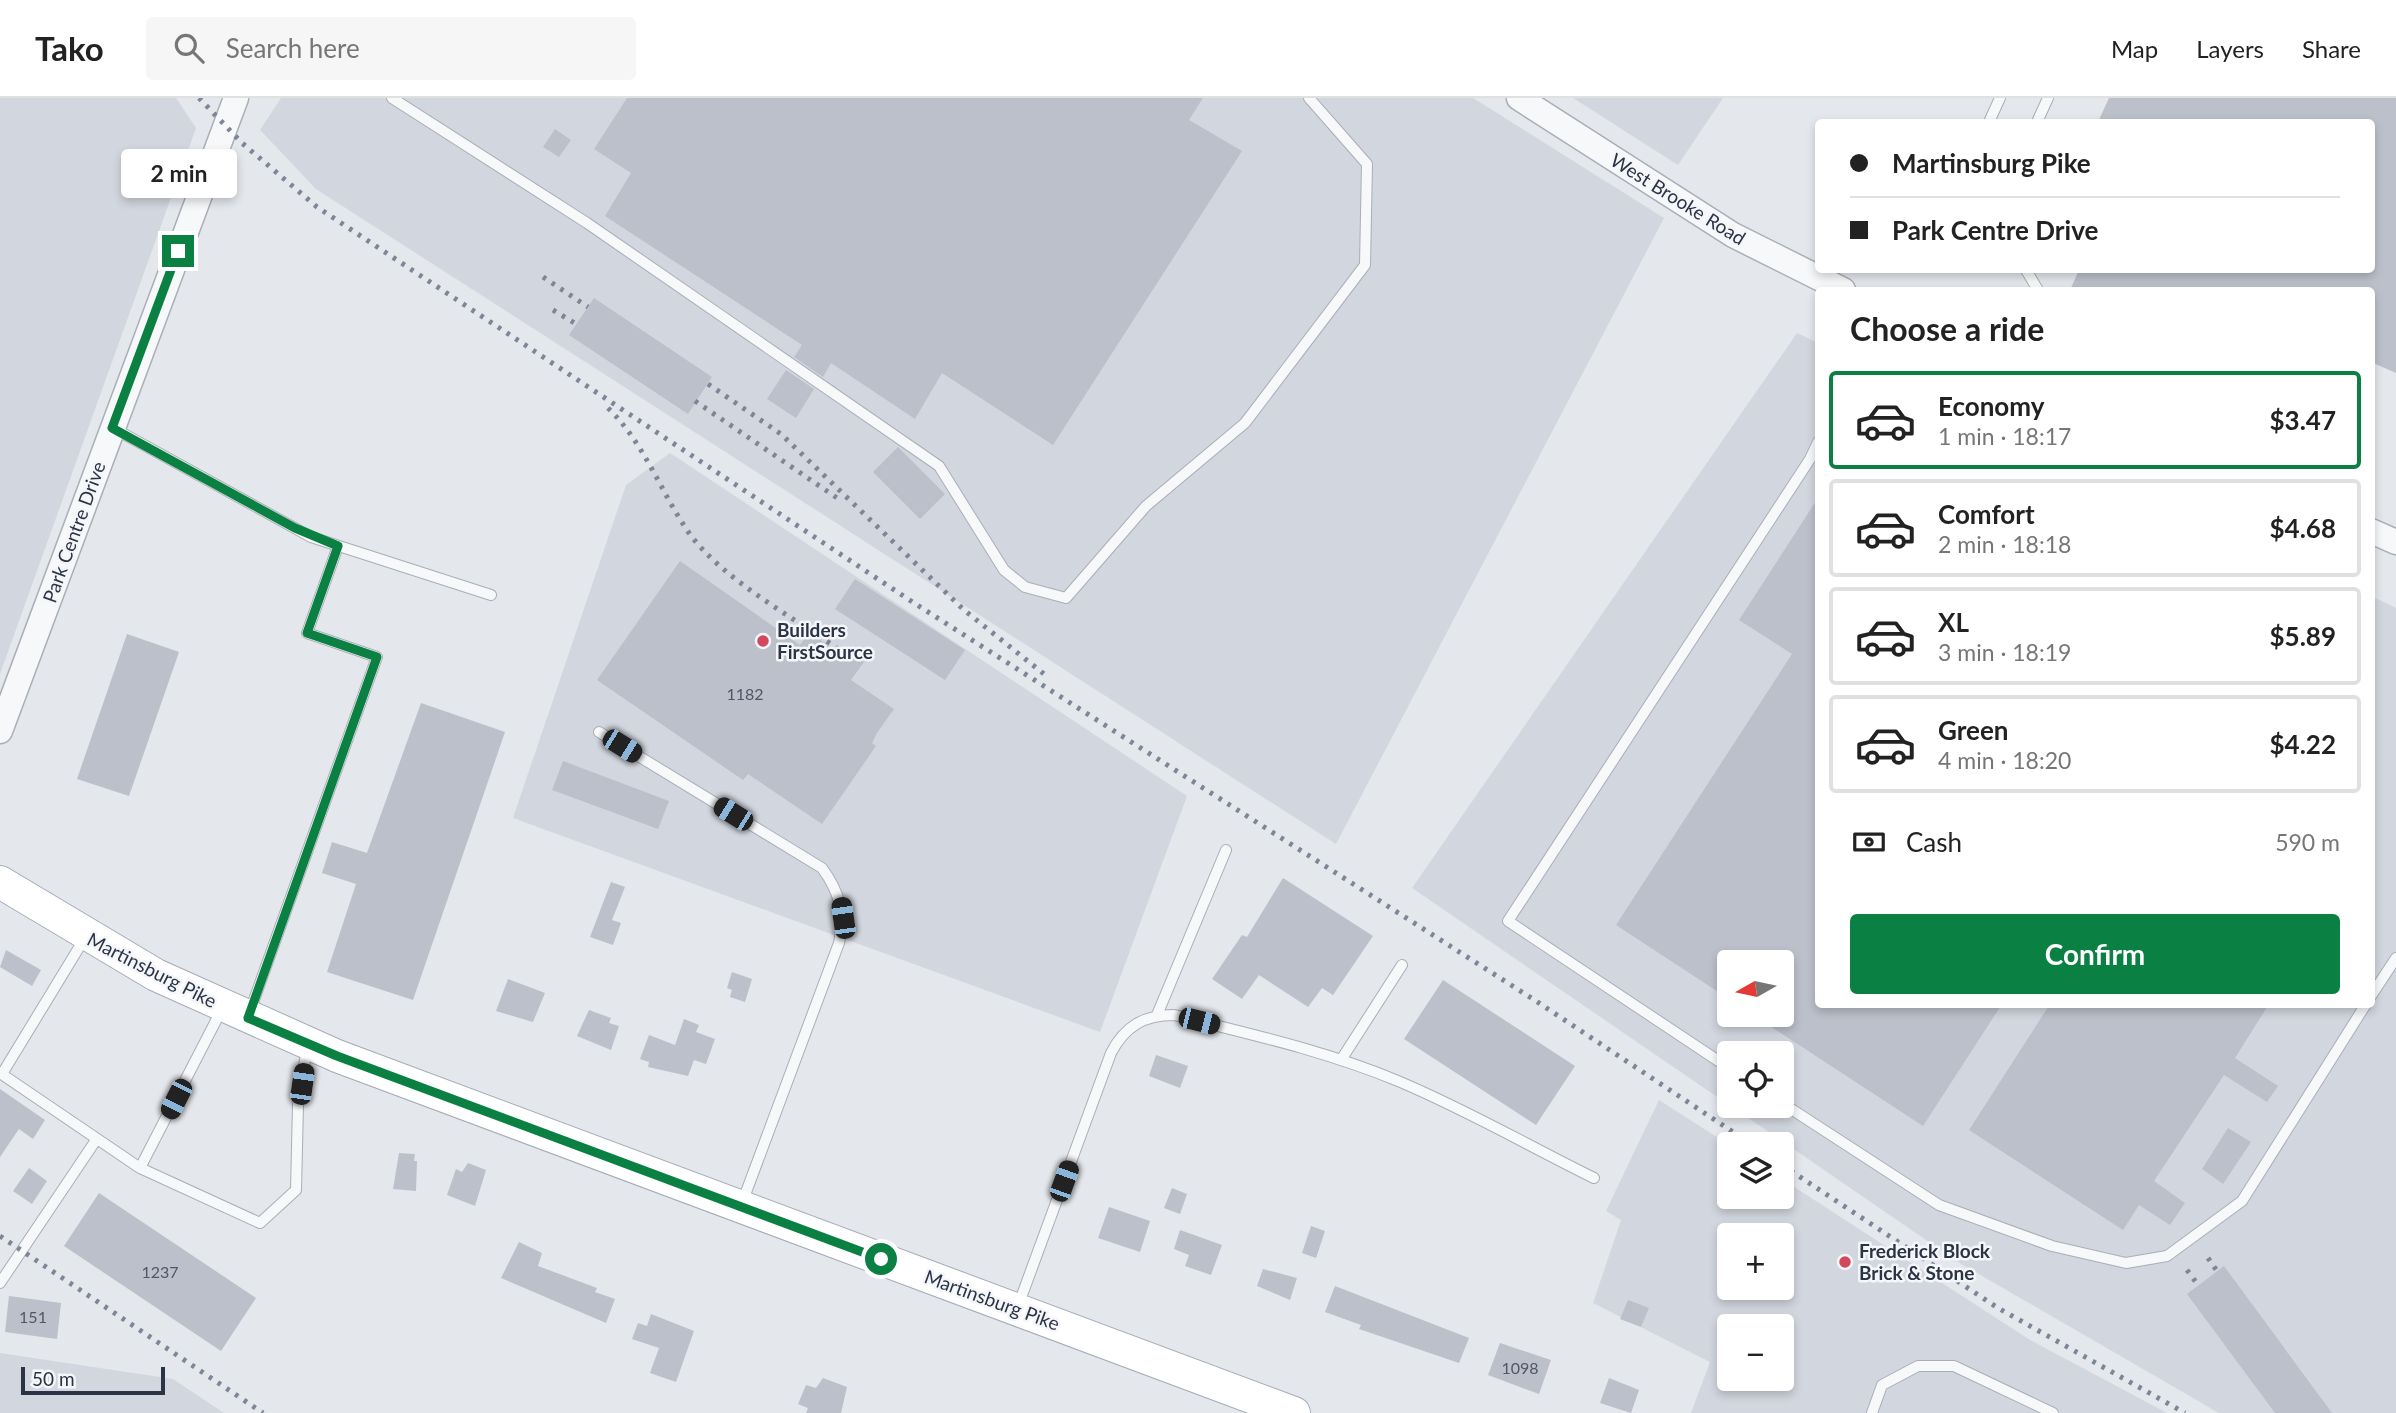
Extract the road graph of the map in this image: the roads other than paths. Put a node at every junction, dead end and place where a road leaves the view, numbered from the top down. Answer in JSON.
{"nodes":[{"id":1,"x":236,"y":98,"type":"edge"},
{"id":2,"x":391,"y":98,"type":"edge"},
{"id":3,"x":1309,"y":98,"type":"edge"},
{"id":4,"x":1518,"y":98,"type":"edge"},
{"id":5,"x":2000,"y":98,"type":"edge"},
{"id":6,"x":2048,"y":98,"type":"edge"},
{"id":7,"x":1990,"y":119,"type":"edge"},
{"id":8,"x":2038,"y":119,"type":"edge"},
{"id":9,"x":1837,"y":287,"type":"edge"},
{"id":10,"x":112,"y":428,"type":"junction"},
{"id":11,"x":1815,"y":448,"type":"edge"},
{"id":12,"x":2375,"y":533,"type":"edge"},
{"id":13,"x":2396,"y":542,"type":"edge"},
{"id":14,"x":338,"y":546,"type":"junction"},
{"id":15,"x":491,"y":595,"type":"dead end"},
{"id":16,"x":0,"y":731,"type":"edge"},
{"id":17,"x":599,"y":732,"type":"dead end"},
{"id":18,"x":1226,"y":850,"type":"dead end"},
{"id":19,"x":0,"y":882,"type":"edge"},
{"id":20,"x":86,"y":936,"type":"junction"},
{"id":21,"x":2396,"y":958,"type":"edge"},
{"id":22,"x":1402,"y":965,"type":"dead end"},
{"id":23,"x":2375,"y":990,"type":"edge"},
{"id":24,"x":2363,"y":1008,"type":"edge"},
{"id":25,"x":236,"y":1012,"type":"junction"},
{"id":26,"x":1157,"y":1015,"type":"junction"},
{"id":27,"x":307,"y":1043,"type":"junction"},
{"id":28,"x":1341,"y":1060,"type":"junction"},
{"id":29,"x":1717,"y":1060,"type":"edge"},
{"id":30,"x":1,"y":1074,"type":"edge"},
{"id":31,"x":1794,"y":1111,"type":"edge"},
{"id":32,"x":96,"y":1140,"type":"junction"},
{"id":33,"x":140,"y":1168,"type":"junction"},
{"id":34,"x":1594,"y":1178,"type":"dead end"},
{"id":35,"x":741,"y":1207,"type":"junction"},
{"id":36,"x":0,"y":1283,"type":"edge"},
{"id":37,"x":1017,"y":1310,"type":"junction"},
{"id":38,"x":1294,"y":1413,"type":"edge"},
{"id":39,"x":1872,"y":1413,"type":"edge"},
{"id":40,"x":2053,"y":1413,"type":"edge"}],
"edges":[{"from":1,"to":10,"type":"street","name":"Park Centre Drive"},
{"from":2,"to":3,"type":"lane"},
{"from":4,"to":9,"type":"street","name":"West Brooke Road"},
{"from":5,"to":7,"type":"lane"},
{"from":6,"to":8,"type":"lane"},
{"from":10,"to":14,"type":"lane"},
{"from":10,"to":16,"type":"street","name":"Park Centre Drive"},
{"from":11,"to":29,"type":"lane"},
{"from":12,"to":13,"type":"street"},
{"from":14,"to":15,"type":"lane"},
{"from":14,"to":25,"type":"lane"},
{"from":17,"to":35,"type":"lane"},
{"from":18,"to":26,"type":"lane"},
{"from":19,"to":20,"type":"main road","name":"Martinsburg Pike"},
{"from":20,"to":25,"type":"main road","name":"Martinsburg Pike"},
{"from":20,"to":30,"type":"lane"},
{"from":21,"to":23,"type":"lane"},
{"from":22,"to":28,"type":"lane"},
{"from":24,"to":31,"type":"lane"},
{"from":25,"to":27,"type":"main road","name":"Martinsburg Pike"},
{"from":25,"to":33,"type":"lane"},
{"from":26,"to":28,"type":"lane"},
{"from":26,"to":37,"type":"lane"},
{"from":27,"to":33,"type":"lane"},
{"from":27,"to":35,"type":"main road","name":"Martinsburg Pike"},
{"from":28,"to":34,"type":"lane"},
{"from":30,"to":32,"type":"lane"},
{"from":32,"to":33,"type":"lane"},
{"from":32,"to":36,"type":"lane"},
{"from":35,"to":37,"type":"main road","name":"Martinsburg Pike"},
{"from":37,"to":38,"type":"main road","name":"Martinsburg Pike"},
{"from":39,"to":40,"type":"lane"}]}
